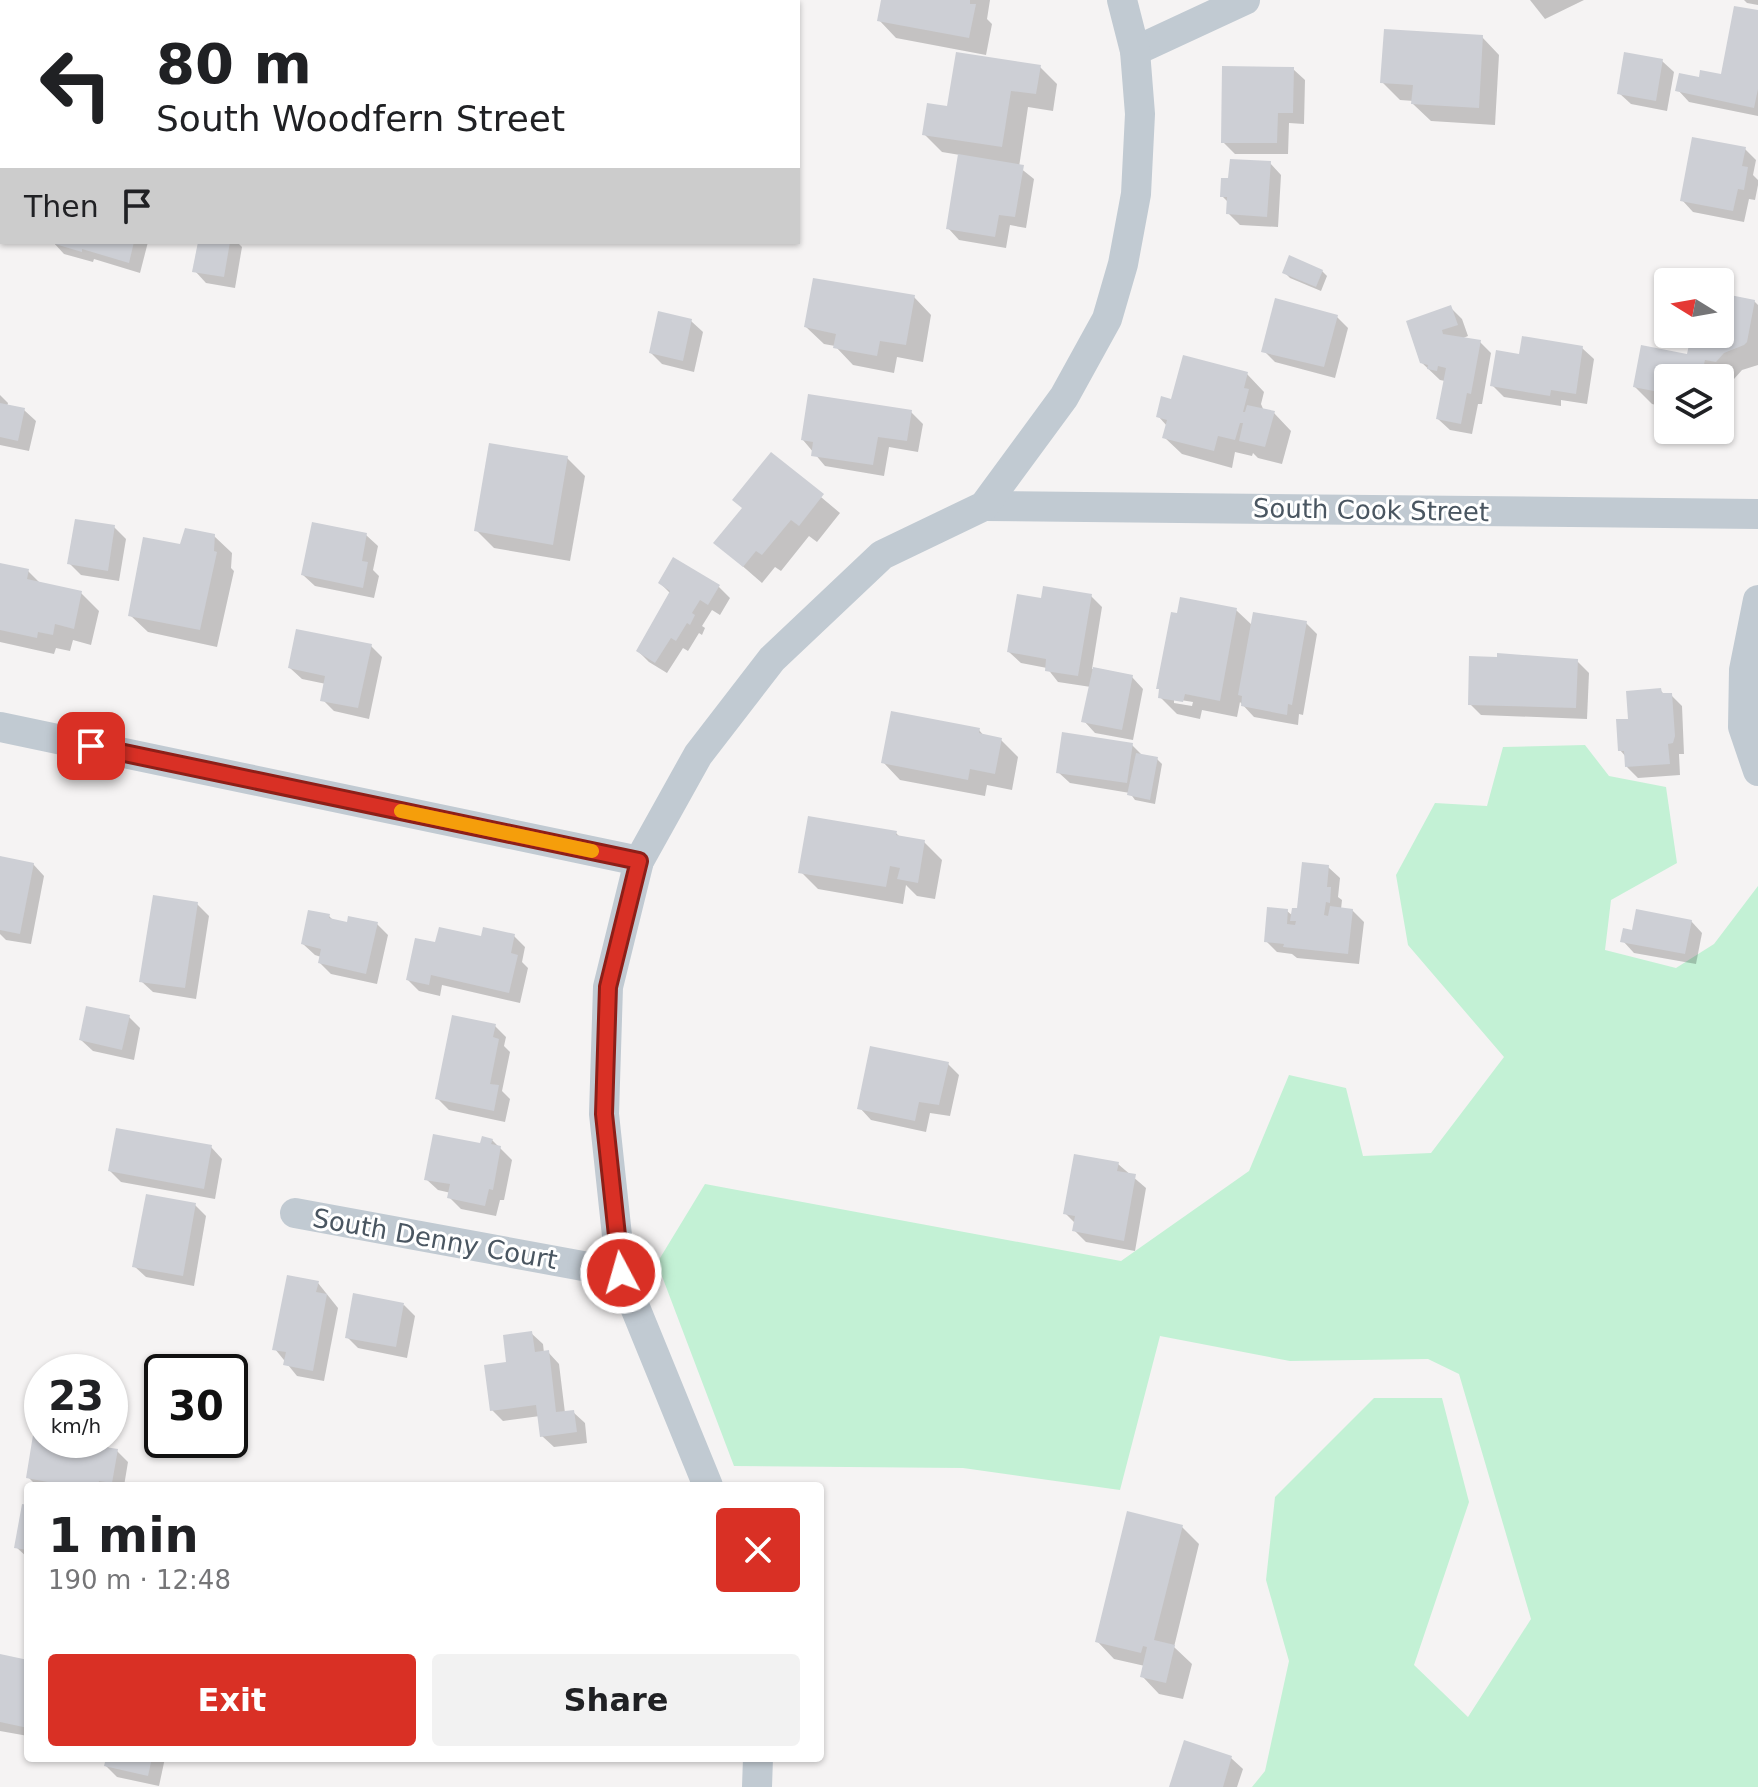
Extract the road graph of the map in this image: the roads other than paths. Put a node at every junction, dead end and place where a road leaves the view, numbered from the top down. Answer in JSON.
{"nodes":[{"id":1,"x":1122,"y":0,"type":"edge"},
{"id":2,"x":1245,"y":0,"type":"edge"},
{"id":3,"x":1135,"y":51,"type":"junction"},
{"id":4,"x":984,"y":506,"type":"junction"},
{"id":5,"x":1758,"y":514,"type":"edge"},
{"id":6,"x":1758,"y":600,"type":"edge"},
{"id":7,"x":0,"y":727,"type":"edge"},
{"id":8,"x":1758,"y":771,"type":"edge"},
{"id":9,"x":639,"y":861,"type":"junction"},
{"id":10,"x":295,"y":1213,"type":"dead end"},
{"id":11,"x":621,"y":1273,"type":"junction"},
{"id":12,"x":706,"y":1482,"type":"edge"},
{"id":13,"x":758,"y":1762,"type":"edge"},
{"id":14,"x":757,"y":1787,"type":"edge"}],
"edges":[{"from":1,"to":3,"type":"street"},
{"from":2,"to":3,"type":"street"},
{"from":3,"to":4,"type":"street"},
{"from":4,"to":5,"type":"street","name":"South Cook Street"},
{"from":4,"to":9,"type":"street"},
{"from":6,"to":8,"type":"street"},
{"from":7,"to":9,"type":"street"},
{"from":9,"to":11,"type":"street"},
{"from":10,"to":11,"type":"street","name":"South Denny Court"},
{"from":11,"to":12,"type":"street"},
{"from":13,"to":14,"type":"street"}]}
